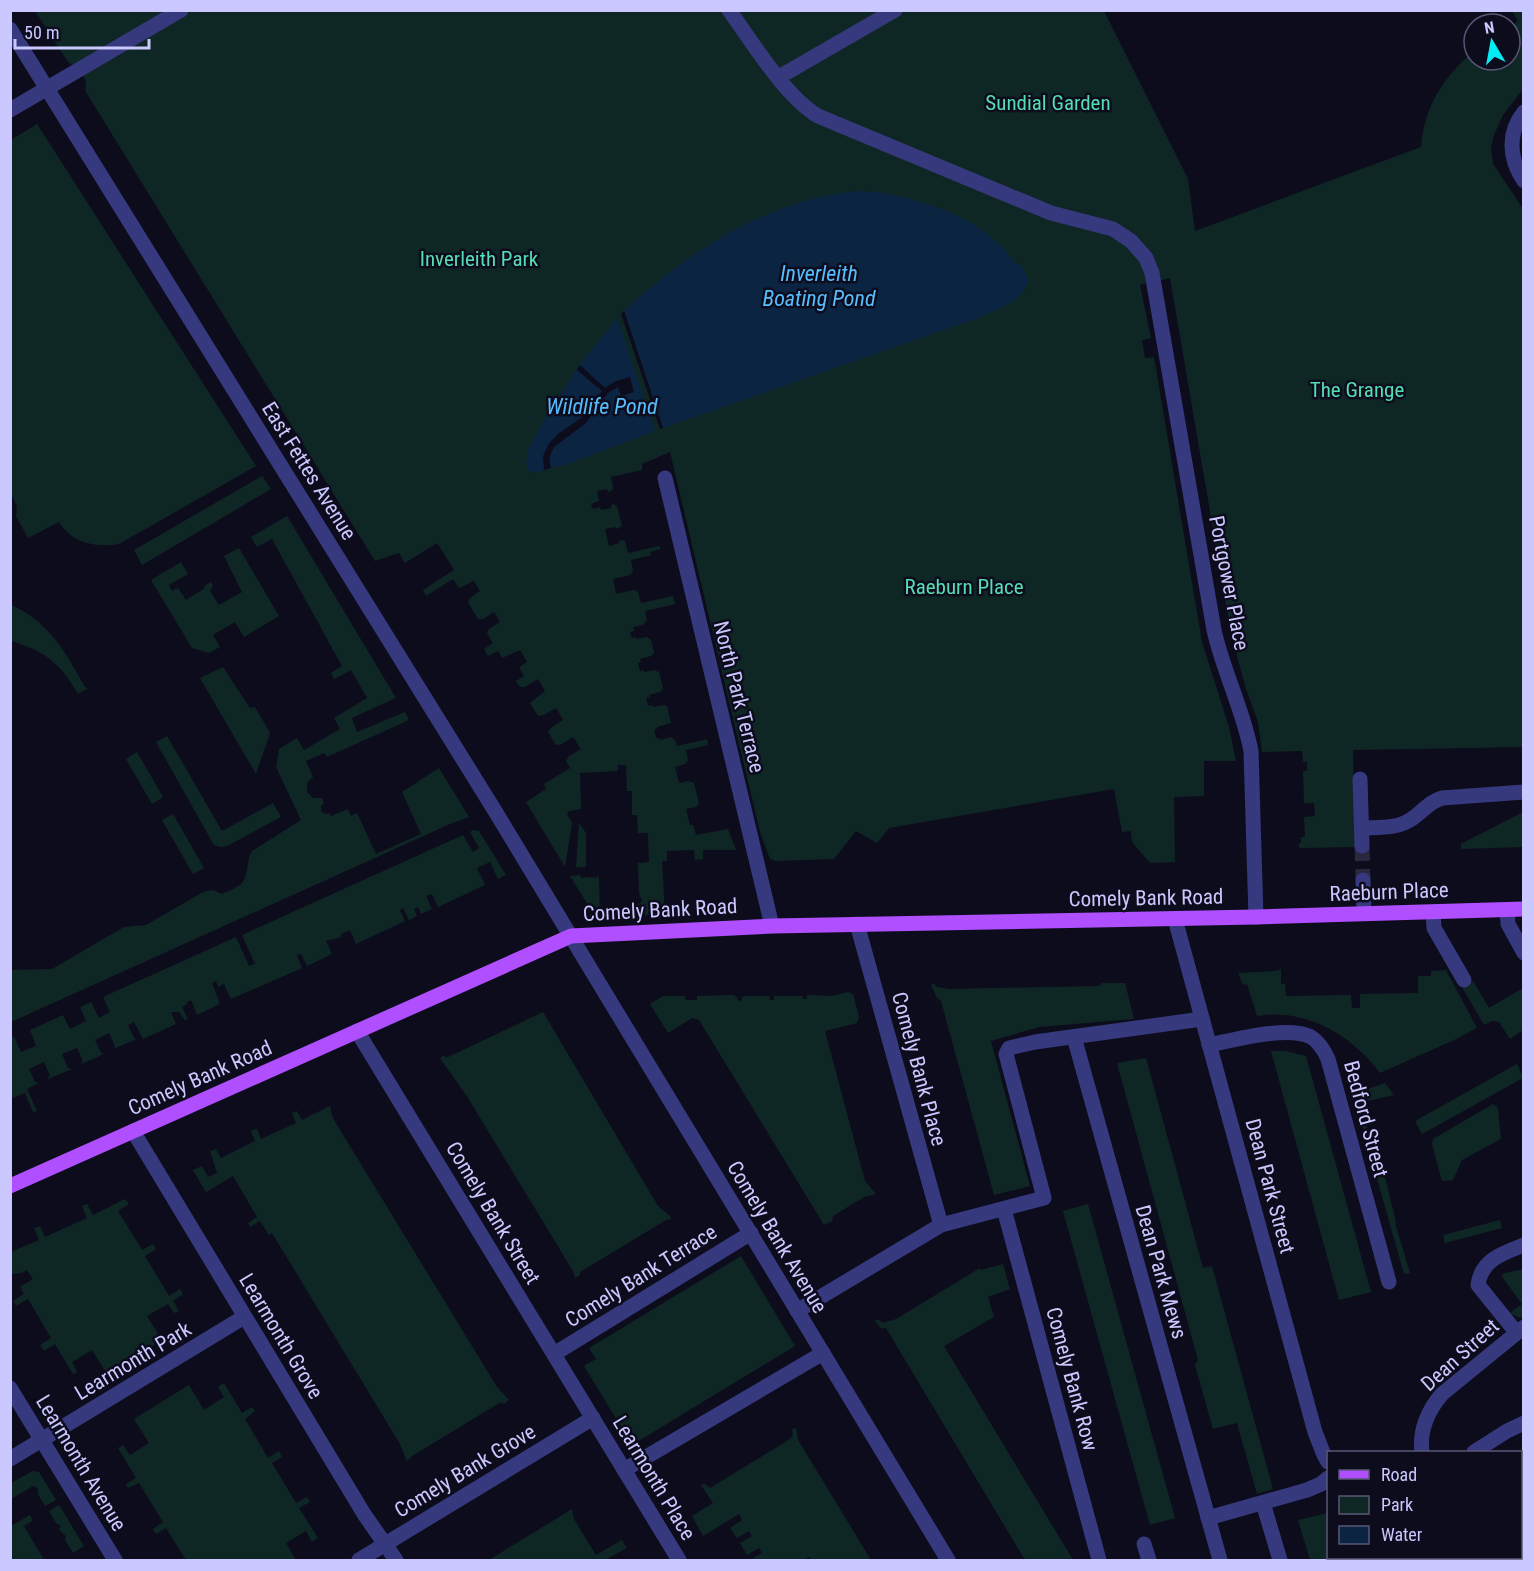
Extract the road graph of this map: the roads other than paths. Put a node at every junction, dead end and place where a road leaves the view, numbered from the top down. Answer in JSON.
{"nodes":[{"id":1,"x":181,"y":10,"type":"edge"},
{"id":2,"x":729,"y":10,"type":"edge"},
{"id":3,"x":895,"y":10,"type":"edge"},
{"id":4,"x":10,"y":29,"type":"edge"},
{"id":5,"x":779,"y":77,"type":"junction"},
{"id":6,"x":48,"y":89,"type":"junction"},
{"id":7,"x":10,"y":110,"type":"edge"},
{"id":8,"x":1524,"y":112,"type":"edge"},
{"id":9,"x":1524,"y":181,"type":"edge"},
{"id":10,"x":665,"y":478,"type":"dead end"},
{"id":11,"x":1360,"y":779,"type":"dead end"},
{"id":12,"x":1524,"y":792,"type":"edge"},
{"id":13,"x":1362,"y":828,"type":"junction"},
{"id":14,"x":1362,"y":846,"type":"tunnel mouth"},
{"id":15,"x":1363,"y":880,"type":"tunnel mouth"},
{"id":16,"x":1524,"y":909,"type":"edge"},
{"id":17,"x":1507,"y":910,"type":"junction"},
{"id":18,"x":1433,"y":912,"type":"junction"},
{"id":19,"x":1364,"y":913,"type":"junction"},
{"id":20,"x":1256,"y":917,"type":"junction"},
{"id":21,"x":1174,"y":919,"type":"junction"},
{"id":22,"x":857,"y":924,"type":"junction"},
{"id":23,"x":772,"y":926,"type":"junction"},
{"id":24,"x":571,"y":936,"type":"junction"},
{"id":25,"x":1524,"y":953,"type":"edge"},
{"id":26,"x":1464,"y":980,"type":"dead end"},
{"id":27,"x":1202,"y":1018,"type":"junction"},
{"id":28,"x":357,"y":1030,"type":"junction"},
{"id":29,"x":1074,"y":1037,"type":"junction"},
{"id":30,"x":1209,"y":1045,"type":"junction"},
{"id":31,"x":133,"y":1131,"type":"junction"},
{"id":32,"x":10,"y":1186,"type":"edge"},
{"id":33,"x":1004,"y":1209,"type":"junction"},
{"id":34,"x":941,"y":1224,"type":"junction"},
{"id":35,"x":750,"y":1233,"type":"junction"},
{"id":36,"x":1524,"y":1245,"type":"edge"},
{"id":37,"x":1389,"y":1282,"type":"dead end"},
{"id":38,"x":797,"y":1311,"type":"junction"},
{"id":39,"x":244,"y":1317,"type":"junction"},
{"id":40,"x":1520,"y":1330,"type":"edge"},
{"id":41,"x":823,"y":1353,"type":"junction"},
{"id":42,"x":554,"y":1354,"type":"junction"},
{"id":43,"x":10,"y":1388,"type":"edge"},
{"id":44,"x":593,"y":1418,"type":"junction"},
{"id":45,"x":1524,"y":1423,"type":"edge"},
{"id":46,"x":43,"y":1440,"type":"junction"},
{"id":47,"x":1417,"y":1451,"type":"edge"},
{"id":48,"x":1476,"y":1451,"type":"edge"},
{"id":49,"x":10,"y":1459,"type":"edge"},
{"id":50,"x":1327,"y":1459,"type":"edge"},
{"id":51,"x":624,"y":1470,"type":"junction"},
{"id":52,"x":1327,"y":1479,"type":"edge"},
{"id":53,"x":1263,"y":1503,"type":"junction"},
{"id":54,"x":1208,"y":1518,"type":"junction"},
{"id":55,"x":386,"y":1544,"type":"junction"},
{"id":56,"x":1144,"y":1544,"type":"dead end"},
{"id":57,"x":115,"y":1560,"type":"edge"},
{"id":58,"x":359,"y":1560,"type":"edge"},
{"id":59,"x":396,"y":1560,"type":"edge"},
{"id":60,"x":679,"y":1560,"type":"edge"},
{"id":61,"x":948,"y":1560,"type":"edge"},
{"id":62,"x":1099,"y":1560,"type":"edge"},
{"id":63,"x":1149,"y":1560,"type":"edge"},
{"id":64,"x":1220,"y":1560,"type":"edge"},
{"id":65,"x":1280,"y":1560,"type":"edge"}],
"edges":[{"from":1,"to":6,"type":"street"},
{"from":2,"to":5,"type":"street"},
{"from":3,"to":5,"type":"street"},
{"from":4,"to":6,"type":"street","name":"East Fettes Avenue"},
{"from":5,"to":20,"type":"street","name":"Portgower Place"},
{"from":6,"to":7,"type":"street"},
{"from":6,"to":24,"type":"street","name":"East Fettes Avenue"},
{"from":8,"to":9,"type":"street"},
{"from":10,"to":23,"type":"street","name":"North Park Terrace"},
{"from":11,"to":13,"type":"street"},
{"from":12,"to":13,"type":"street"},
{"from":13,"to":14,"type":"street"},
{"from":15,"to":19,"type":"street"},
{"from":16,"to":17,"type":"main road","name":"Raeburn Place"},
{"from":17,"to":18,"type":"main road","name":"Raeburn Place"},
{"from":17,"to":25,"type":"street"},
{"from":18,"to":19,"type":"main road","name":"Raeburn Place"},
{"from":18,"to":26,"type":"street"},
{"from":19,"to":20,"type":"main road","name":"Raeburn Place"},
{"from":20,"to":21,"type":"main road","name":"Comely Bank Road"},
{"from":21,"to":22,"type":"main road","name":"Comely Bank Road"},
{"from":21,"to":27,"type":"street","name":"Dean Park Street"},
{"from":22,"to":23,"type":"main road","name":"Comely Bank Road"},
{"from":22,"to":34,"type":"street","name":"Comely Bank Place"},
{"from":23,"to":24,"type":"main road","name":"Comely Bank Road"},
{"from":24,"to":28,"type":"main road","name":"Comely Bank Road"},
{"from":24,"to":35,"type":"street","name":"Comely Bank Avenue"},
{"from":27,"to":29,"type":"street"},
{"from":27,"to":30,"type":"street","name":"Dean Park Street"},
{"from":28,"to":31,"type":"main road","name":"Comely Bank Road"},
{"from":28,"to":42,"type":"street","name":"Comely Bank Street"},
{"from":29,"to":33,"type":"street"},
{"from":29,"to":54,"type":"street","name":"Dean Park Mews"},
{"from":30,"to":37,"type":"street","name":"Bedford Street"},
{"from":30,"to":50,"type":"street","name":"Dean Park Street"},
{"from":31,"to":32,"type":"main road","name":"Comely Bank Road"},
{"from":31,"to":39,"type":"street","name":"Learmonth Grove"},
{"from":33,"to":34,"type":"street"},
{"from":33,"to":62,"type":"street","name":"Comely Bank Row"},
{"from":34,"to":38,"type":"street"},
{"from":35,"to":38,"type":"street","name":"Comely Bank Avenue"},
{"from":35,"to":42,"type":"street","name":"Comely Bank Terrace"},
{"from":36,"to":40,"type":"street"},
{"from":38,"to":41,"type":"street","name":"Comely Bank Avenue"},
{"from":39,"to":46,"type":"street","name":"Learmonth Park"},
{"from":39,"to":55,"type":"street","name":"Learmonth Grove"},
{"from":40,"to":47,"type":"street","name":"Dean Street"},
{"from":41,"to":51,"type":"street"},
{"from":41,"to":61,"type":"street","name":"Comely Bank Avenue"},
{"from":42,"to":44,"type":"street","name":"Comely Bank Street"},
{"from":43,"to":46,"type":"street","name":"Learmonth Avenue"},
{"from":44,"to":51,"type":"street","name":"Learmonth Place"},
{"from":44,"to":55,"type":"street","name":"Comely Bank Grove"},
{"from":45,"to":48,"type":"street"},
{"from":46,"to":49,"type":"street","name":"Learmonth Park"},
{"from":46,"to":57,"type":"street","name":"Learmonth Avenue"},
{"from":51,"to":60,"type":"street","name":"Learmonth Place"},
{"from":52,"to":53,"type":"street"},
{"from":53,"to":54,"type":"street"},
{"from":53,"to":65,"type":"street"},
{"from":54,"to":64,"type":"street","name":"Dean Park Mews"},
{"from":55,"to":58,"type":"street","name":"Comely Bank Grove"},
{"from":55,"to":59,"type":"street","name":"Learmonth Grove"},
{"from":56,"to":63,"type":"street"}]}
